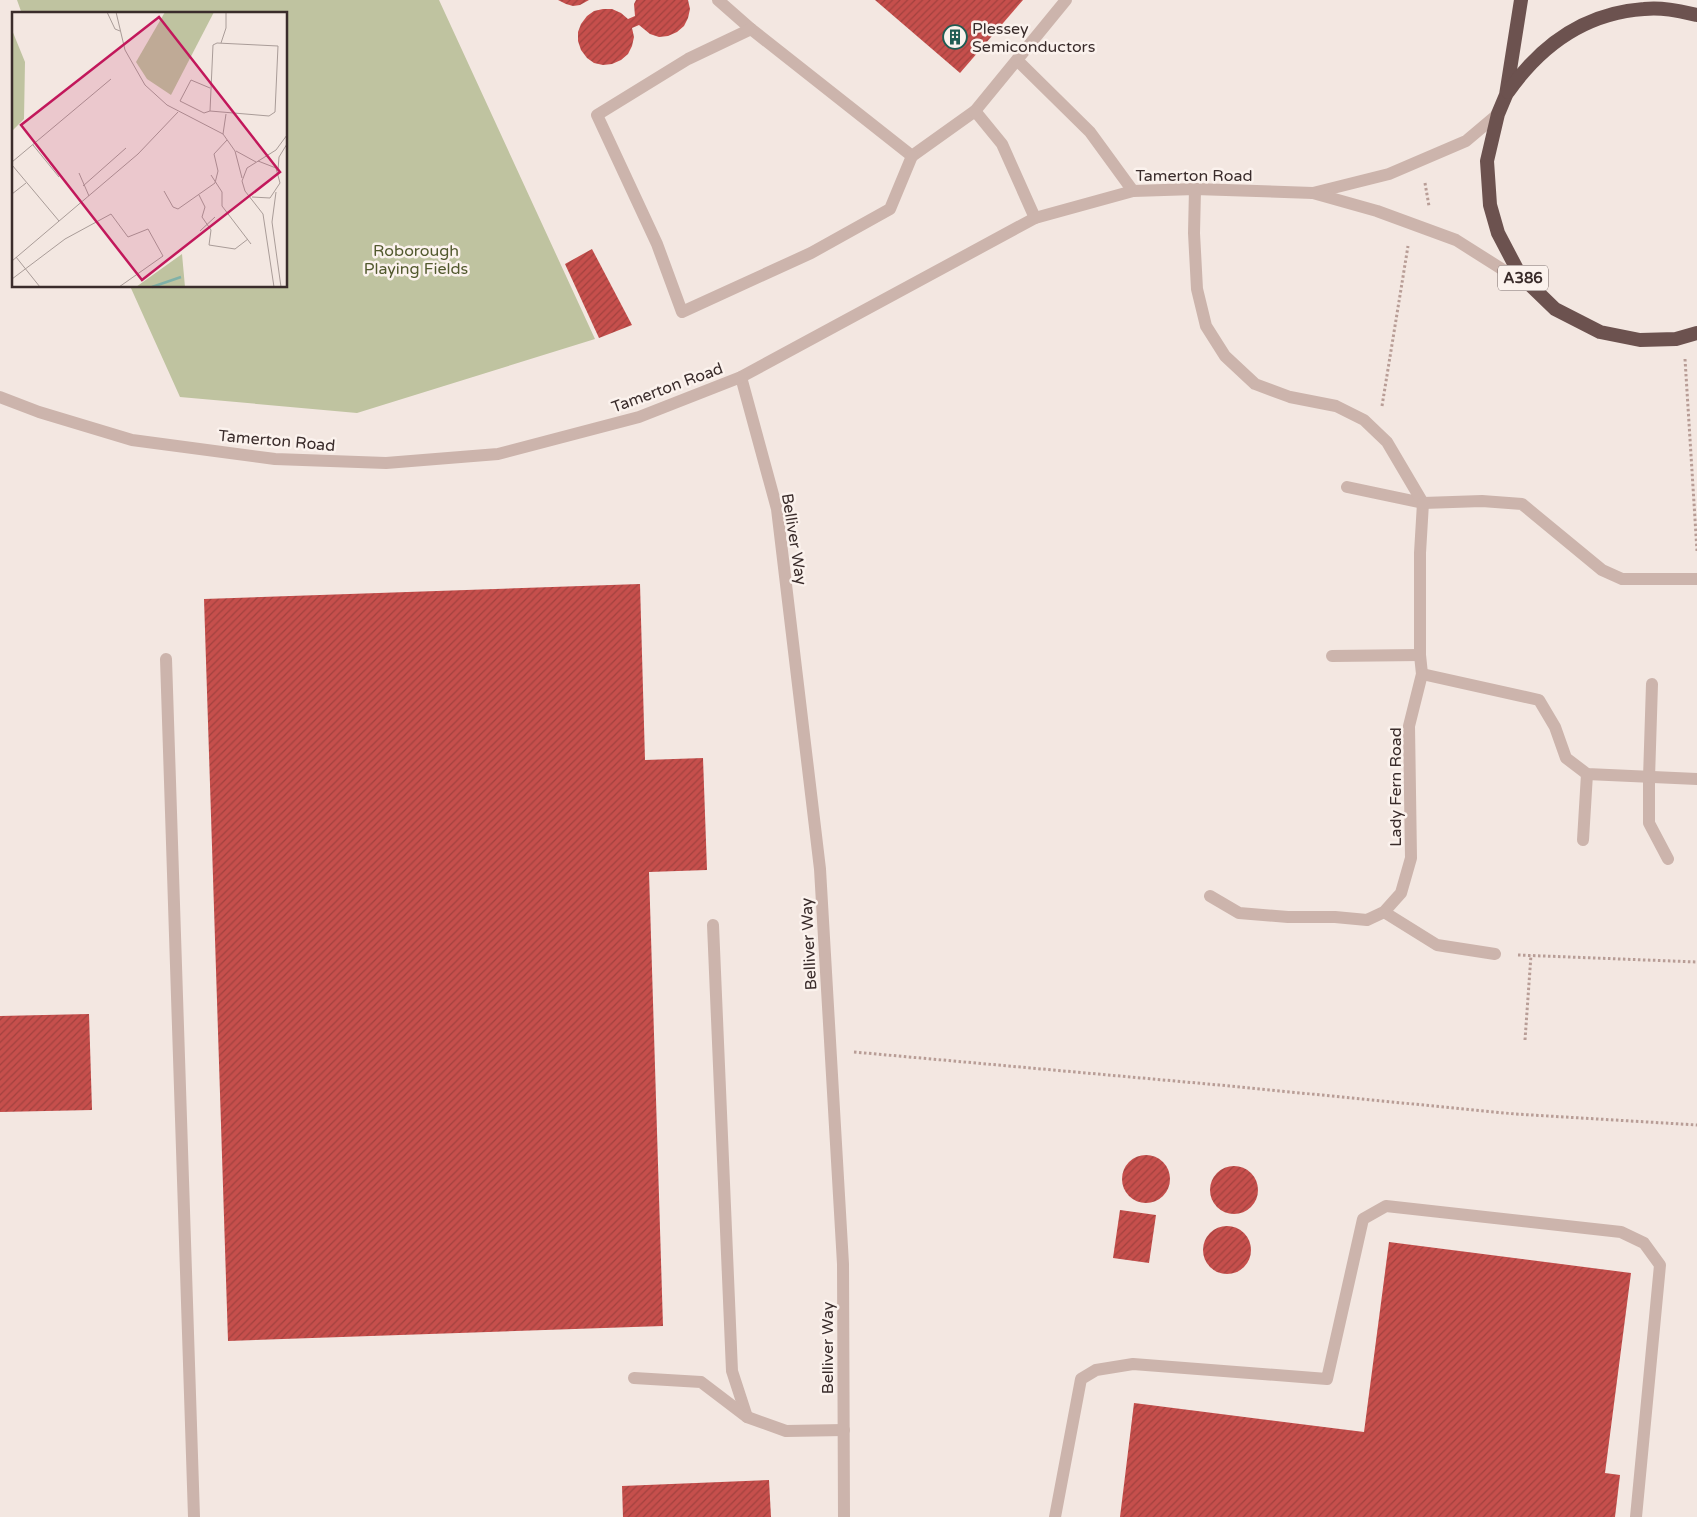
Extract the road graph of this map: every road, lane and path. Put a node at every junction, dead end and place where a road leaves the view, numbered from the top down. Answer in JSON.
{"nodes":[{"id":1,"x":718,"y":0,"type":"edge"},
{"id":2,"x":1066,"y":0,"type":"edge"},
{"id":3,"x":1521,"y":0,"type":"edge"},
{"id":4,"x":1665,"y":5,"type":"edge"},
{"id":5,"x":1697,"y":15,"type":"edge"},
{"id":6,"x":752,"y":29,"type":"junction"},
{"id":7,"x":1017,"y":60,"type":"junction"},
{"id":8,"x":1506,"y":94,"type":"junction"},
{"id":9,"x":975,"y":111,"type":"junction"},
{"id":10,"x":1498,"y":114,"type":"junction"},
{"id":11,"x":912,"y":156,"type":"junction"},
{"id":12,"x":1420,"y":160,"type":"junction"},
{"id":13,"x":1195,"y":190,"type":"junction"},
{"id":14,"x":1133,"y":191,"type":"junction"},
{"id":15,"x":1313,"y":193,"type":"junction"},
{"id":16,"x":1035,"y":218,"type":"junction"},
{"id":17,"x":1411,"y":224,"type":"junction"},
{"id":18,"x":1434,"y":232,"type":"junction"},
{"id":19,"x":1538,"y":292,"type":"junction"},
{"id":20,"x":1690,"y":335,"type":"edge"},
{"id":21,"x":741,"y":377,"type":"junction"},
{"id":22,"x":0,"y":397,"type":"edge"},
{"id":23,"x":1375,"y":430,"type":"junction"},
{"id":24,"x":1347,"y":487,"type":"dead end"},
{"id":25,"x":1422,"y":503,"type":"junction"},
{"id":26,"x":1697,"y":551,"type":"edge"},
{"id":27,"x":1697,"y":579,"type":"edge"},
{"id":28,"x":1420,"y":655,"type":"junction"},
{"id":29,"x":1332,"y":656,"type":"dead end"},
{"id":30,"x":166,"y":659,"type":"dead end"},
{"id":31,"x":1422,"y":674,"type":"junction"},
{"id":32,"x":1652,"y":684,"type":"dead end"},
{"id":33,"x":1587,"y":774,"type":"junction"},
{"id":34,"x":1649,"y":778,"type":"junction"},
{"id":35,"x":1697,"y":779,"type":"edge"},
{"id":36,"x":1583,"y":840,"type":"dead end"},
{"id":37,"x":1668,"y":859,"type":"dead end"},
{"id":38,"x":1210,"y":896,"type":"dead end"},
{"id":39,"x":1384,"y":912,"type":"junction"},
{"id":40,"x":713,"y":925,"type":"dead end"},
{"id":41,"x":1495,"y":954,"type":"joint"},
{"id":42,"x":1531,"y":955,"type":"junction"},
{"id":43,"x":1697,"y":962,"type":"edge"},
{"id":44,"x":1525,"y":1040,"type":"dead end"},
{"id":45,"x":830,"y":1050,"type":"junction"},
{"id":46,"x":1697,"y":1125,"type":"edge"},
{"id":47,"x":634,"y":1378,"type":"dead end"},
{"id":48,"x":748,"y":1417,"type":"junction"},
{"id":49,"x":844,"y":1430,"type":"junction"},
{"id":50,"x":194,"y":1517,"type":"edge"},
{"id":51,"x":844,"y":1517,"type":"edge"},
{"id":52,"x":1055,"y":1517,"type":"edge"},
{"id":53,"x":1636,"y":1517,"type":"edge"}],
"edges":[{"from":1,"to":6,"type":"street"},
{"from":2,"to":7,"type":"street"},
{"from":3,"to":8,"type":"highway","number":"A386"},
{"from":4,"to":5,"type":"highway","number":"A386"},
{"from":4,"to":8,"type":"highway","number":"A386"},
{"from":6,"to":11,"type":"street"},
{"from":6,"to":11,"type":"street"},
{"from":7,"to":9,"type":"street"},
{"from":7,"to":14,"type":"street"},
{"from":8,"to":10,"type":"highway","number":"A386"},
{"from":9,"to":11,"type":"street"},
{"from":9,"to":16,"type":"street"},
{"from":10,"to":12,"type":"street","name":"Tamerton Road"},
{"from":10,"to":19,"type":"highway","number":"A386"},
{"from":12,"to":15,"type":"street","name":"Tamerton Road"},
{"from":12,"to":18,"type":"path"},
{"from":13,"to":14,"type":"street","name":"Tamerton Road"},
{"from":13,"to":15,"type":"street","name":"Tamerton Road"},
{"from":13,"to":23,"type":"street"},
{"from":14,"to":16,"type":"street","name":"Tamerton Road"},
{"from":15,"to":17,"type":"street","name":"Tamerton Road"},
{"from":16,"to":21,"type":"street","name":"Tamerton Road"},
{"from":17,"to":18,"type":"street","name":"Tamerton Road"},
{"from":17,"to":23,"type":"path"},
{"from":18,"to":19,"type":"street","name":"Tamerton Road"},
{"from":19,"to":20,"type":"highway","number":"A386"},
{"from":20,"to":26,"type":"path"},
{"from":21,"to":22,"type":"street","name":"Tamerton Road"},
{"from":21,"to":45,"type":"street","name":"Belliver Way"},
{"from":23,"to":25,"type":"street"},
{"from":24,"to":25,"type":"street"},
{"from":25,"to":27,"type":"street"},
{"from":25,"to":28,"type":"street","name":"Lady Fern Road"},
{"from":28,"to":29,"type":"street"},
{"from":28,"to":31,"type":"street","name":"Lady Fern Road"},
{"from":30,"to":50,"type":"street"},
{"from":31,"to":33,"type":"street"},
{"from":31,"to":39,"type":"street","name":"Lady Fern Road"},
{"from":32,"to":34,"type":"street"},
{"from":33,"to":34,"type":"street"},
{"from":33,"to":36,"type":"street"},
{"from":34,"to":35,"type":"street"},
{"from":34,"to":37,"type":"street"},
{"from":38,"to":39,"type":"street"},
{"from":39,"to":41,"type":"street"},
{"from":40,"to":48,"type":"street"},
{"from":41,"to":42,"type":"path"},
{"from":42,"to":43,"type":"path"},
{"from":42,"to":44,"type":"path"},
{"from":45,"to":46,"type":"path"},
{"from":45,"to":49,"type":"street","name":"Belliver Way"},
{"from":47,"to":48,"type":"street"},
{"from":48,"to":49,"type":"street"},
{"from":49,"to":51,"type":"street","name":"Belliver Way"},
{"from":52,"to":53,"type":"street"}]}
